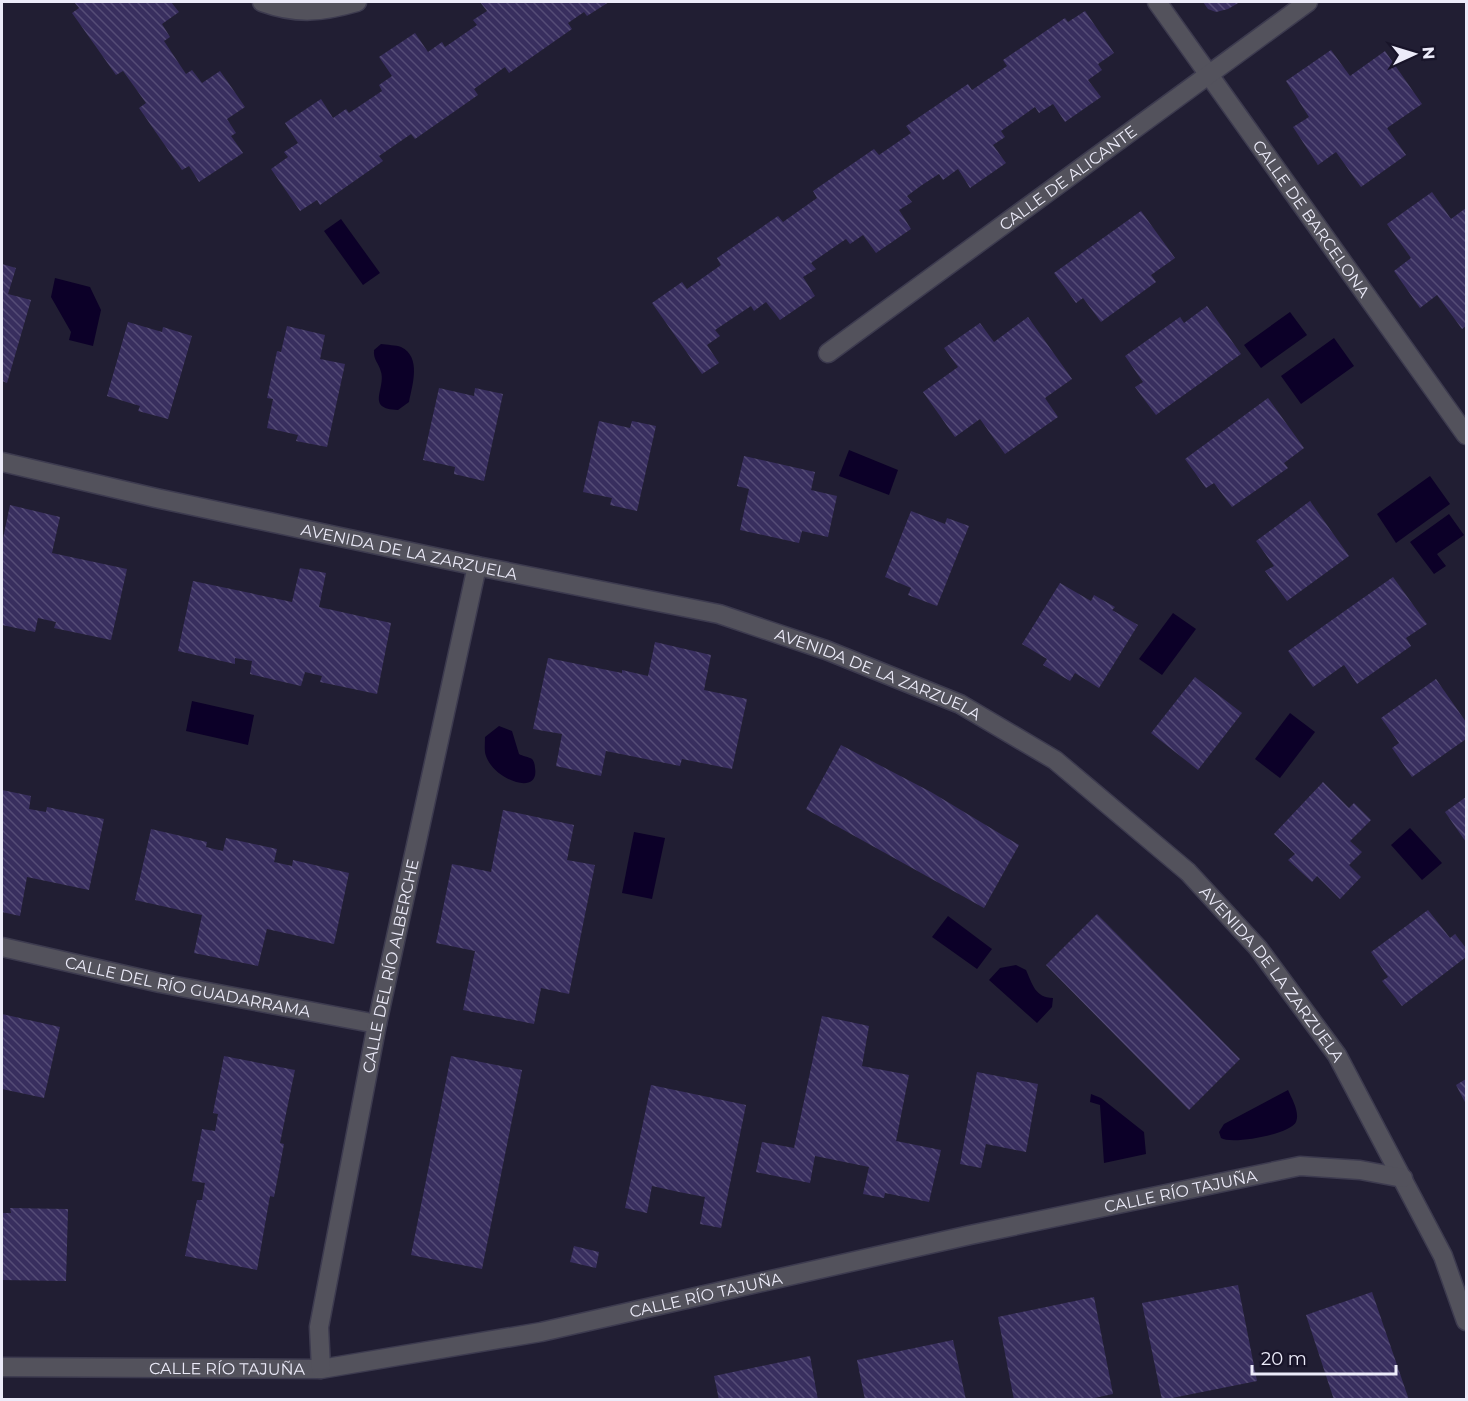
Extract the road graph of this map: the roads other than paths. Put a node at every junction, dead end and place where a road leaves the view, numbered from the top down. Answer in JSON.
{"nodes":[{"id":1,"x":262,"y":2,"type":"edge"},
{"id":2,"x":357,"y":2,"type":"edge"},
{"id":3,"x":1157,"y":2,"type":"edge"},
{"id":4,"x":1308,"y":2,"type":"edge"},
{"id":5,"x":1208,"y":74,"type":"junction"},
{"id":6,"x":828,"y":353,"type":"dead end"},
{"id":7,"x":1467,"y":435,"type":"edge"},
{"id":8,"x":2,"y":462,"type":"edge"},
{"id":9,"x":477,"y":566,"type":"junction"},
{"id":10,"x":2,"y":947,"type":"edge"},
{"id":11,"x":377,"y":1024,"type":"junction"},
{"id":12,"x":1402,"y":1178,"type":"junction"},
{"id":13,"x":1467,"y":1321,"type":"edge"},
{"id":14,"x":2,"y":1367,"type":"edge"},
{"id":15,"x":321,"y":1369,"type":"junction"}],
"edges":[{"from":1,"to":2,"type":"street"},
{"from":3,"to":5,"type":"street","name":"CALLE DE BARCELONA"},
{"from":4,"to":5,"type":"street","name":"CALLE DE ALICANTE"},
{"from":5,"to":6,"type":"street","name":"CALLE DE ALICANTE"},
{"from":5,"to":7,"type":"street","name":"CALLE DE BARCELONA"},
{"from":8,"to":9,"type":"street","name":"AVENIDA DE LA ZARZUELA"},
{"from":9,"to":11,"type":"street","name":"CALLE DEL RÍO ALBERCHE"},
{"from":9,"to":12,"type":"street","name":"AVENIDA DE LA ZARZUELA"},
{"from":10,"to":11,"type":"street","name":"CALLE DEL RÍO GUADARRAMA"},
{"from":11,"to":15,"type":"street","name":"CALLE DEL RÍO ALBERCHE"},
{"from":12,"to":13,"type":"street","name":"AVENIDA DE LA ZARZUELA"},
{"from":12,"to":15,"type":"street","name":"CALLE RÍO TAJUÑA"},
{"from":14,"to":15,"type":"street","name":"CALLE RÍO TAJUÑA"}]}
